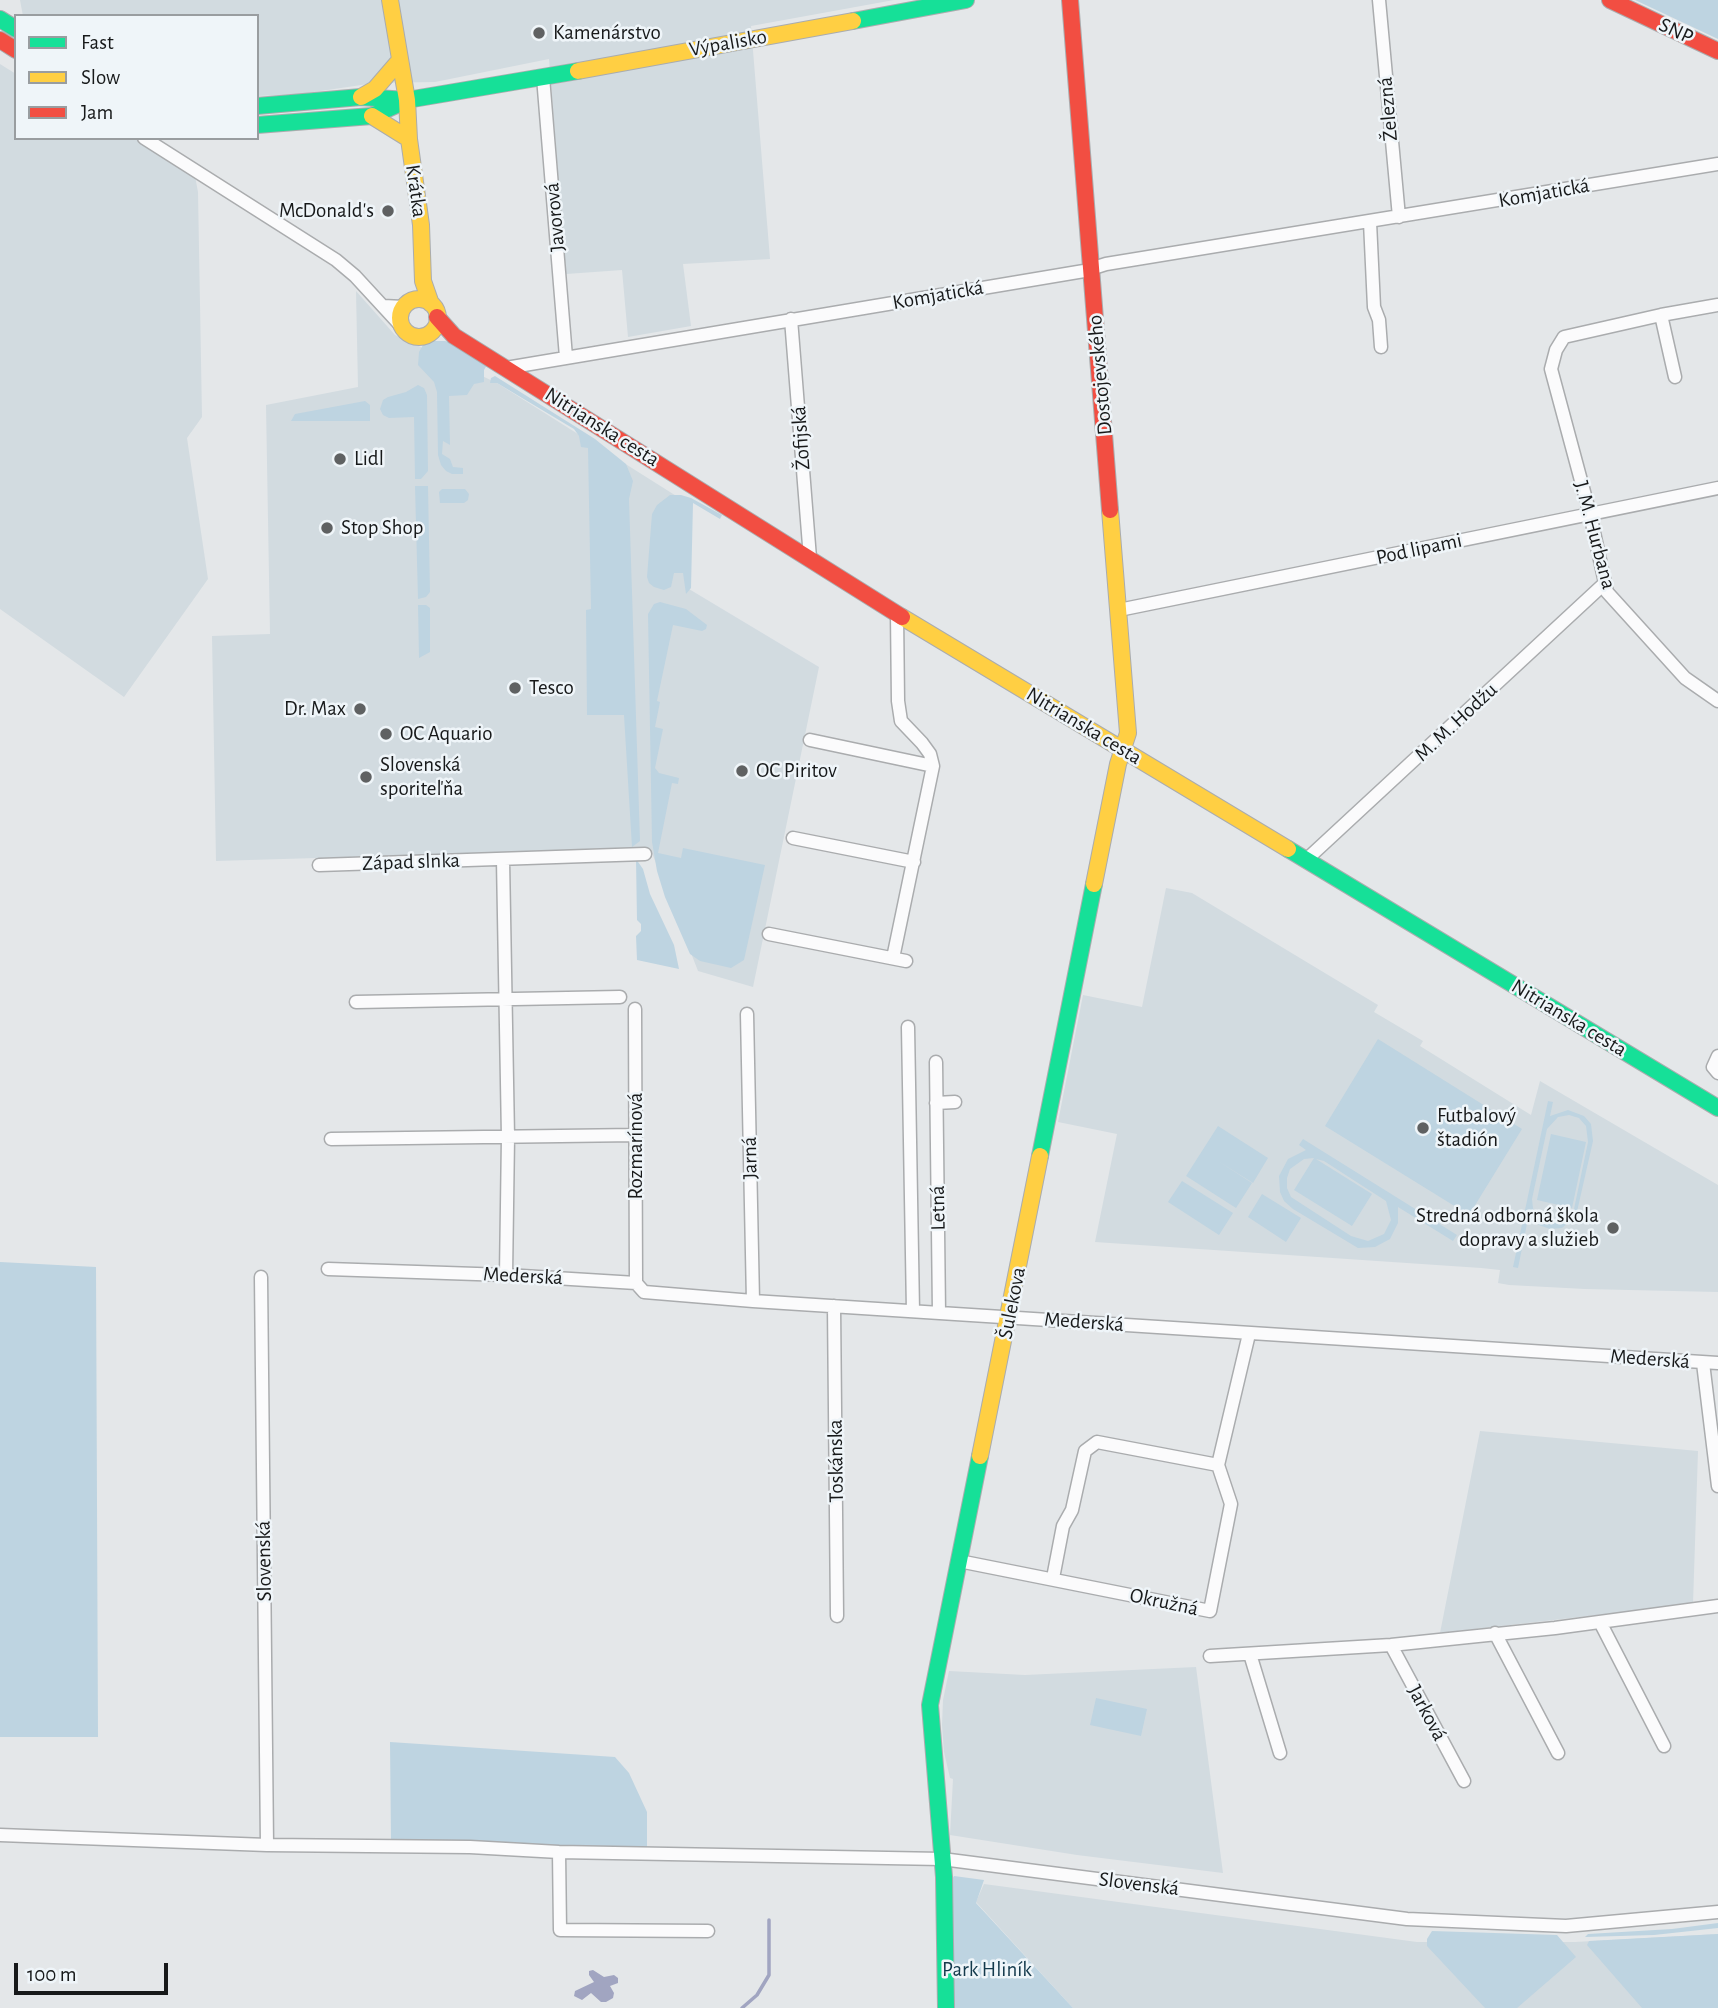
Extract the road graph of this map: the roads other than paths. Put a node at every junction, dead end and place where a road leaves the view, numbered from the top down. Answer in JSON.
{"nodes":[{"id":1,"x":390,"y":0,"type":"edge"},
{"id":2,"x":966,"y":0,"type":"edge"},
{"id":3,"x":1070,"y":0,"type":"edge"},
{"id":4,"x":1379,"y":0,"type":"edge"},
{"id":5,"x":1610,"y":0,"type":"edge"},
{"id":6,"x":1718,"y":51,"type":"edge"},
{"id":7,"x":400,"y":60,"type":"junction"},
{"id":8,"x":543,"y":77,"type":"junction"},
{"id":9,"x":361,"y":97,"type":"junction"},
{"id":10,"x":407,"y":100,"type":"junction"},
{"id":11,"x":259,"y":106,"type":"edge"},
{"id":12,"x":372,"y":116,"type":"junction"},
{"id":13,"x":259,"y":125,"type":"edge"},
{"id":14,"x":409,"y":139,"type":"junction"},
{"id":15,"x":147,"y":140,"type":"edge"},
{"id":16,"x":1718,"y":164,"type":"edge"},
{"id":17,"x":1399,"y":218,"type":"junction"},
{"id":18,"x":1370,"y":222,"type":"junction"},
{"id":19,"x":1092,"y":270,"type":"junction"},
{"id":20,"x":423,"y":281,"type":"junction"},
{"id":21,"x":408,"y":304,"type":"junction"},
{"id":22,"x":383,"y":306,"type":"junction"},
{"id":23,"x":1718,"y":306,"type":"edge"},
{"id":24,"x":1661,"y":315,"type":"junction"},
{"id":25,"x":433,"y":318,"type":"junction"},
{"id":26,"x":791,"y":319,"type":"junction"},
{"id":27,"x":402,"y":327,"type":"junction"},
{"id":28,"x":1381,"y":347,"type":"dead end"},
{"id":29,"x":566,"y":357,"type":"junction"},
{"id":30,"x":506,"y":368,"type":"junction"},
{"id":31,"x":1675,"y":377,"type":"dead end"},
{"id":32,"x":1718,"y":488,"type":"edge"},
{"id":33,"x":1590,"y":514,"type":"junction"},
{"id":34,"x":810,"y":558,"type":"junction"},
{"id":35,"x":1605,"y":583,"type":"junction"},
{"id":36,"x":1119,"y":610,"type":"junction"},
{"id":37,"x":897,"y":614,"type":"junction"},
{"id":38,"x":1718,"y":700,"type":"edge"},
{"id":39,"x":917,"y":738,"type":"junction"},
{"id":40,"x":810,"y":740,"type":"dead end"},
{"id":41,"x":1123,"y":749,"type":"junction"},
{"id":42,"x":907,"y":760,"type":"junction"},
{"id":43,"x":933,"y":766,"type":"junction"},
{"id":44,"x":793,"y":838,"type":"dead end"},
{"id":45,"x":645,"y":853,"type":"dead end"},
{"id":46,"x":503,"y":860,"type":"junction"},
{"id":47,"x":1306,"y":860,"type":"junction"},
{"id":48,"x":914,"y":862,"type":"junction"},
{"id":49,"x":319,"y":865,"type":"dead end"},
{"id":50,"x":769,"y":934,"type":"dead end"},
{"id":51,"x":620,"y":997,"type":"dead end"},
{"id":52,"x":505,"y":1000,"type":"junction"},
{"id":53,"x":356,"y":1002,"type":"dead end"},
{"id":54,"x":635,"y":1009,"type":"dead end"},
{"id":55,"x":747,"y":1014,"type":"dead end"},
{"id":56,"x":908,"y":1027,"type":"dead end"},
{"id":57,"x":1718,"y":1056,"type":"edge"},
{"id":58,"x":936,"y":1062,"type":"dead end"},
{"id":59,"x":1718,"y":1073,"type":"edge"},
{"id":60,"x":955,"y":1102,"type":"dead end"},
{"id":61,"x":936,"y":1103,"type":"junction"},
{"id":62,"x":1717,"y":1106,"type":"edge"},
{"id":63,"x":636,"y":1135,"type":"junction"},
{"id":64,"x":508,"y":1137,"type":"junction"},
{"id":65,"x":331,"y":1139,"type":"dead end"},
{"id":66,"x":328,"y":1269,"type":"dead end"},
{"id":67,"x":506,"y":1275,"type":"junction"},
{"id":68,"x":261,"y":1277,"type":"dead end"},
{"id":69,"x":636,"y":1283,"type":"junction"},
{"id":70,"x":753,"y":1301,"type":"junction"},
{"id":71,"x":834,"y":1306,"type":"junction"},
{"id":72,"x":913,"y":1311,"type":"junction"},
{"id":73,"x":939,"y":1313,"type":"junction"},
{"id":74,"x":1009,"y":1318,"type":"junction"},
{"id":75,"x":1249,"y":1334,"type":"junction"},
{"id":76,"x":1703,"y":1363,"type":"junction"},
{"id":77,"x":1718,"y":1363,"type":"edge"},
{"id":78,"x":1218,"y":1465,"type":"junction"},
{"id":79,"x":1718,"y":1486,"type":"edge"},
{"id":80,"x":959,"y":1561,"type":"junction"},
{"id":81,"x":1053,"y":1578,"type":"junction"},
{"id":82,"x":1718,"y":1606,"type":"edge"},
{"id":83,"x":837,"y":1616,"type":"dead end"},
{"id":84,"x":1600,"y":1622,"type":"junction"},
{"id":85,"x":1495,"y":1633,"type":"junction"},
{"id":86,"x":1391,"y":1645,"type":"junction"},
{"id":87,"x":1250,"y":1654,"type":"junction"},
{"id":88,"x":1210,"y":1656,"type":"dead end"},
{"id":89,"x":1664,"y":1746,"type":"dead end"},
{"id":90,"x":1280,"y":1753,"type":"dead end"},
{"id":91,"x":1558,"y":1753,"type":"dead end"},
{"id":92,"x":1464,"y":1781,"type":"dead end"},
{"id":93,"x":0,"y":1835,"type":"edge"},
{"id":94,"x":267,"y":1845,"type":"junction"},
{"id":95,"x":559,"y":1852,"type":"junction"},
{"id":96,"x":942,"y":1859,"type":"junction"},
{"id":97,"x":1718,"y":1912,"type":"edge"},
{"id":98,"x":708,"y":1931,"type":"dead end"},
{"id":99,"x":946,"y":2008,"type":"edge"}],
"edges":[{"from":1,"to":7,"type":"main road","name":"Krátka"},
{"from":2,"to":8,"type":"main road","name":"Výpalisko"},
{"from":3,"to":19,"type":"main road","name":"Dostojevského"},
{"from":4,"to":17,"type":"street","name":"Železná"},
{"from":5,"to":6,"type":"main road","name":"SNP"},
{"from":7,"to":9,"type":"main road"},
{"from":7,"to":10,"type":"main road","name":"Krátka"},
{"from":8,"to":10,"type":"main road","name":"Výpalisko"},
{"from":8,"to":29,"type":"street","name":"Javorová"},
{"from":9,"to":10,"type":"main road","name":"Výpalisko"},
{"from":9,"to":11,"type":"main road","name":"Výpalisko"},
{"from":10,"to":12,"type":"main road","name":"Výpalisko"},
{"from":10,"to":14,"type":"main road","name":"Krátka"},
{"from":12,"to":13,"type":"main road","name":"Výpalisko"},
{"from":12,"to":14,"type":"main road"},
{"from":14,"to":20,"type":"main road","name":"Krátka"},
{"from":15,"to":22,"type":"street"},
{"from":16,"to":17,"type":"street","name":"Komjatická"},
{"from":17,"to":18,"type":"street","name":"Komjatická"},
{"from":18,"to":19,"type":"street","name":"Komjatická"},
{"from":18,"to":28,"type":"street"},
{"from":19,"to":26,"type":"street","name":"Komjatická"},
{"from":19,"to":36,"type":"main road","name":"Dostojevského"},
{"from":20,"to":21,"type":"main road"},
{"from":20,"to":25,"type":"main road","name":"Krátka"},
{"from":21,"to":22,"type":"street"},
{"from":21,"to":25,"type":"main road"},
{"from":21,"to":27,"type":"main road"},
{"from":22,"to":27,"type":"street"},
{"from":23,"to":24,"type":"street"},
{"from":24,"to":31,"type":"street"},
{"from":24,"to":33,"type":"street","name":"J. M. Hurbana"},
{"from":25,"to":27,"type":"main road"},
{"from":25,"to":30,"type":"main road","name":"Nitrianska cesta"},
{"from":26,"to":29,"type":"street","name":"Komjatická"},
{"from":26,"to":34,"type":"street","name":"Žofijská"},
{"from":29,"to":30,"type":"street","name":"Komjatická"},
{"from":30,"to":34,"type":"main road","name":"Nitrianska cesta"},
{"from":32,"to":33,"type":"street","name":"Pod lipami"},
{"from":33,"to":35,"type":"street","name":"J. M. Hurbana"},
{"from":33,"to":36,"type":"street","name":"Pod lipami"},
{"from":34,"to":37,"type":"main road","name":"Nitrianska cesta"},
{"from":35,"to":38,"type":"street","name":"J. M. Hurbana"},
{"from":35,"to":47,"type":"street","name":"M. M. Hodžu"},
{"from":36,"to":41,"type":"main road","name":"Dostojevského"},
{"from":37,"to":39,"type":"street"},
{"from":37,"to":41,"type":"main road","name":"Nitrianska cesta"},
{"from":39,"to":42,"type":"street"},
{"from":39,"to":43,"type":"street"},
{"from":40,"to":42,"type":"street"},
{"from":41,"to":47,"type":"main road","name":"Nitrianska cesta"},
{"from":41,"to":74,"type":"main road","name":"Šulekova"},
{"from":42,"to":43,"type":"street"},
{"from":43,"to":48,"type":"street"},
{"from":44,"to":48,"type":"street"},
{"from":45,"to":46,"type":"street","name":"Západ slnka"},
{"from":46,"to":49,"type":"street","name":"Západ slnka"},
{"from":46,"to":52,"type":"street"},
{"from":47,"to":62,"type":"main road","name":"Nitrianska cesta"},
{"from":48,"to":50,"type":"street"},
{"from":51,"to":52,"type":"street"},
{"from":52,"to":53,"type":"street"},
{"from":52,"to":64,"type":"street"},
{"from":54,"to":63,"type":"street","name":"Rozmarínová"},
{"from":55,"to":70,"type":"street","name":"Jarná"},
{"from":56,"to":72,"type":"street"},
{"from":57,"to":59,"type":"street"},
{"from":58,"to":61,"type":"street","name":"Letná"},
{"from":60,"to":61,"type":"street"},
{"from":61,"to":73,"type":"street","name":"Letná"},
{"from":63,"to":64,"type":"street"},
{"from":63,"to":69,"type":"street","name":"Rozmarínová"},
{"from":64,"to":65,"type":"street"},
{"from":64,"to":67,"type":"street"},
{"from":66,"to":67,"type":"street","name":"Mederská"},
{"from":67,"to":69,"type":"street","name":"Mederská"},
{"from":68,"to":94,"type":"street","name":"Slovenská"},
{"from":69,"to":70,"type":"street","name":"Mederská"},
{"from":70,"to":71,"type":"street","name":"Mederská"},
{"from":71,"to":72,"type":"street","name":"Mederská"},
{"from":71,"to":83,"type":"street","name":"Toskánska"},
{"from":72,"to":73,"type":"street","name":"Mederská"},
{"from":73,"to":74,"type":"street","name":"Mederská"},
{"from":74,"to":75,"type":"street","name":"Mederská"},
{"from":74,"to":80,"type":"main road","name":"Šulekova"},
{"from":75,"to":76,"type":"street","name":"Mederská"},
{"from":75,"to":78,"type":"street"},
{"from":76,"to":77,"type":"street","name":"Mederská"},
{"from":76,"to":79,"type":"street"},
{"from":78,"to":81,"type":"street"},
{"from":78,"to":81,"type":"street","name":"Okružná"},
{"from":80,"to":81,"type":"street","name":"Okružná"},
{"from":80,"to":96,"type":"main road","name":"Šulekova"},
{"from":82,"to":84,"type":"street"},
{"from":84,"to":85,"type":"street"},
{"from":84,"to":89,"type":"street"},
{"from":85,"to":86,"type":"street"},
{"from":85,"to":91,"type":"street"},
{"from":86,"to":87,"type":"street"},
{"from":86,"to":92,"type":"street","name":"Jarková"},
{"from":87,"to":88,"type":"street"},
{"from":87,"to":90,"type":"street"},
{"from":93,"to":94,"type":"street","name":"Slovenská"},
{"from":94,"to":95,"type":"street","name":"Slovenská"},
{"from":95,"to":96,"type":"street","name":"Slovenská"},
{"from":95,"to":98,"type":"street"},
{"from":96,"to":97,"type":"street","name":"Slovenská"},
{"from":96,"to":99,"type":"main road","name":"Šulekova"}]}
